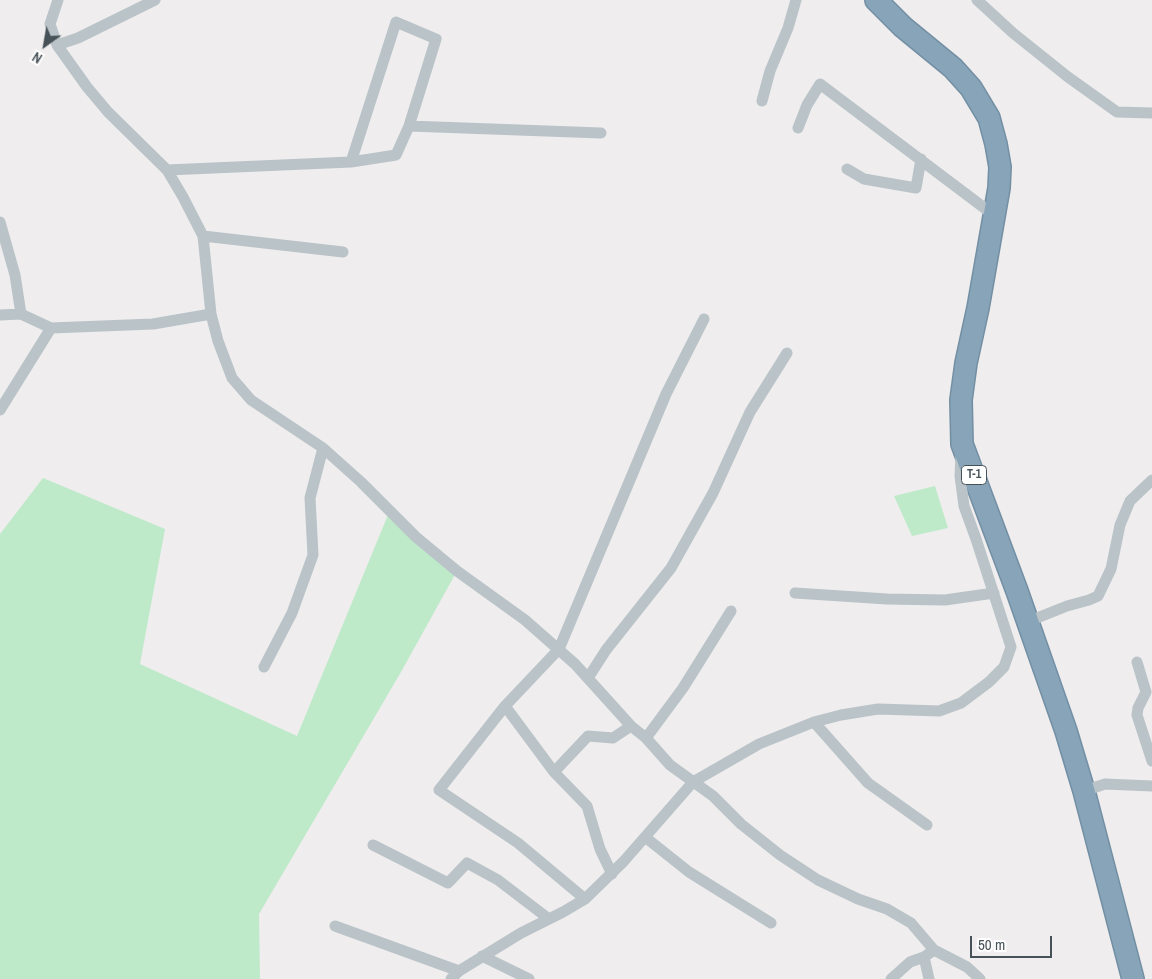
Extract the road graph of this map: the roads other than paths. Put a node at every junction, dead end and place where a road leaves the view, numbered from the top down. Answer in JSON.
{"nodes":[{"id":1,"x":58,"y":0,"type":"edge"},
{"id":2,"x":155,"y":0,"type":"edge"},
{"id":3,"x":796,"y":0,"type":"edge"},
{"id":4,"x":876,"y":0,"type":"edge"},
{"id":5,"x":977,"y":0,"type":"edge"},
{"id":6,"x":57,"y":45,"type":"junction"},
{"id":7,"x":762,"y":101,"type":"dead end"},
{"id":8,"x":1152,"y":113,"type":"edge"},
{"id":9,"x":409,"y":126,"type":"junction"},
{"id":10,"x":798,"y":128,"type":"dead end"},
{"id":11,"x":601,"y":133,"type":"dead end"},
{"id":12,"x":921,"y":159,"type":"junction"},
{"id":13,"x":351,"y":162,"type":"junction"},
{"id":14,"x":847,"y":169,"type":"dead end"},
{"id":15,"x":167,"y":170,"type":"junction"},
{"id":16,"x":995,"y":216,"type":"junction"},
{"id":17,"x":0,"y":222,"type":"edge"},
{"id":18,"x":203,"y":236,"type":"junction"},
{"id":19,"x":343,"y":252,"type":"dead end"},
{"id":20,"x":21,"y":314,"type":"junction"},
{"id":21,"x":211,"y":314,"type":"junction"},
{"id":22,"x":0,"y":315,"type":"edge"},
{"id":23,"x":704,"y":319,"type":"dead end"},
{"id":24,"x":51,"y":328,"type":"junction"},
{"id":25,"x":787,"y":353,"type":"dead end"},
{"id":26,"x":0,"y":410,"type":"edge"},
{"id":27,"x":962,"y":444,"type":"junction"},
{"id":28,"x":323,"y":448,"type":"junction"},
{"id":29,"x":1152,"y":480,"type":"edge"},
{"id":30,"x":795,"y":593,"type":"dead end"},
{"id":31,"x":994,"y":593,"type":"junction"},
{"id":32,"x":731,"y":611,"type":"dead end"},
{"id":33,"x":1027,"y":622,"type":"junction"},
{"id":34,"x":559,"y":649,"type":"junction"},
{"id":35,"x":1137,"y":662,"type":"dead end"},
{"id":36,"x":264,"y":666,"type":"dead end"},
{"id":37,"x":588,"y":678,"type":"junction"},
{"id":38,"x":505,"y":706,"type":"junction"},
{"id":39,"x":814,"y":722,"type":"junction"},
{"id":40,"x":631,"y":726,"type":"junction"},
{"id":41,"x":646,"y":738,"type":"junction"},
{"id":42,"x":1152,"y":761,"type":"edge"},
{"id":43,"x":554,"y":772,"type":"junction"},
{"id":44,"x":693,"y":782,"type":"junction"},
{"id":45,"x":1152,"y":786,"type":"edge"},
{"id":46,"x":1084,"y":791,"type":"junction"},
{"id":47,"x":927,"y":825,"type":"dead end"},
{"id":48,"x":645,"y":837,"type":"junction"},
{"id":49,"x":373,"y":844,"type":"dead end"},
{"id":50,"x":612,"y":874,"type":"junction"},
{"id":51,"x":585,"y":899,"type":"junction"},
{"id":52,"x":549,"y":919,"type":"junction"},
{"id":53,"x":771,"y":924,"type":"dead end"},
{"id":54,"x":335,"y":926,"type":"dead end"},
{"id":55,"x":934,"y":950,"type":"junction"},
{"id":56,"x":482,"y":956,"type":"junction"},
{"id":57,"x":924,"y":957,"type":"junction"},
{"id":58,"x":455,"y":975,"type":"edge"},
{"id":59,"x":529,"y":979,"type":"edge"},
{"id":60,"x":891,"y":979,"type":"edge"},
{"id":61,"x":929,"y":979,"type":"edge"},
{"id":62,"x":980,"y":979,"type":"edge"},
{"id":63,"x":1133,"y":979,"type":"edge"}],
"edges":[{"from":1,"to":6,"type":"street"},
{"from":2,"to":6,"type":"street"},
{"from":3,"to":7,"type":"street"},
{"from":4,"to":16,"type":"highway","number":"T-1"},
{"from":5,"to":8,"type":"street"},
{"from":6,"to":15,"type":"street"},
{"from":9,"to":11,"type":"street"},
{"from":9,"to":13,"type":"street"},
{"from":9,"to":13,"type":"street"},
{"from":10,"to":12,"type":"street"},
{"from":12,"to":14,"type":"street"},
{"from":12,"to":16,"type":"street"},
{"from":13,"to":15,"type":"street"},
{"from":15,"to":18,"type":"street"},
{"from":16,"to":27,"type":"highway","number":"T-1"},
{"from":17,"to":20,"type":"street"},
{"from":18,"to":19,"type":"street"},
{"from":18,"to":21,"type":"street"},
{"from":20,"to":22,"type":"street"},
{"from":20,"to":24,"type":"street"},
{"from":21,"to":24,"type":"street"},
{"from":21,"to":28,"type":"street"},
{"from":23,"to":34,"type":"street"},
{"from":24,"to":26,"type":"street"},
{"from":25,"to":37,"type":"street"},
{"from":27,"to":31,"type":"street"},
{"from":27,"to":33,"type":"highway","number":"T-1"},
{"from":28,"to":34,"type":"street"},
{"from":28,"to":36,"type":"street"},
{"from":29,"to":33,"type":"street"},
{"from":30,"to":31,"type":"street"},
{"from":31,"to":39,"type":"street"},
{"from":32,"to":41,"type":"street"},
{"from":33,"to":46,"type":"highway","number":"T-1"},
{"from":34,"to":37,"type":"street"},
{"from":34,"to":38,"type":"street"},
{"from":35,"to":42,"type":"street"},
{"from":37,"to":40,"type":"street"},
{"from":38,"to":43,"type":"street"},
{"from":38,"to":51,"type":"street"},
{"from":39,"to":44,"type":"street"},
{"from":39,"to":47,"type":"street"},
{"from":40,"to":41,"type":"street"},
{"from":40,"to":43,"type":"street"},
{"from":41,"to":44,"type":"street"},
{"from":43,"to":50,"type":"street"},
{"from":44,"to":48,"type":"street"},
{"from":44,"to":55,"type":"street"},
{"from":45,"to":46,"type":"street"},
{"from":46,"to":63,"type":"highway","number":"T-1"},
{"from":48,"to":50,"type":"street"},
{"from":48,"to":53,"type":"street"},
{"from":49,"to":52,"type":"street"},
{"from":50,"to":51,"type":"street"},
{"from":51,"to":52,"type":"street"},
{"from":52,"to":56,"type":"street"},
{"from":54,"to":58,"type":"street"},
{"from":55,"to":57,"type":"street"},
{"from":55,"to":62,"type":"street"},
{"from":56,"to":58,"type":"street"},
{"from":56,"to":59,"type":"street"},
{"from":57,"to":60,"type":"street"},
{"from":57,"to":61,"type":"street"}]}
